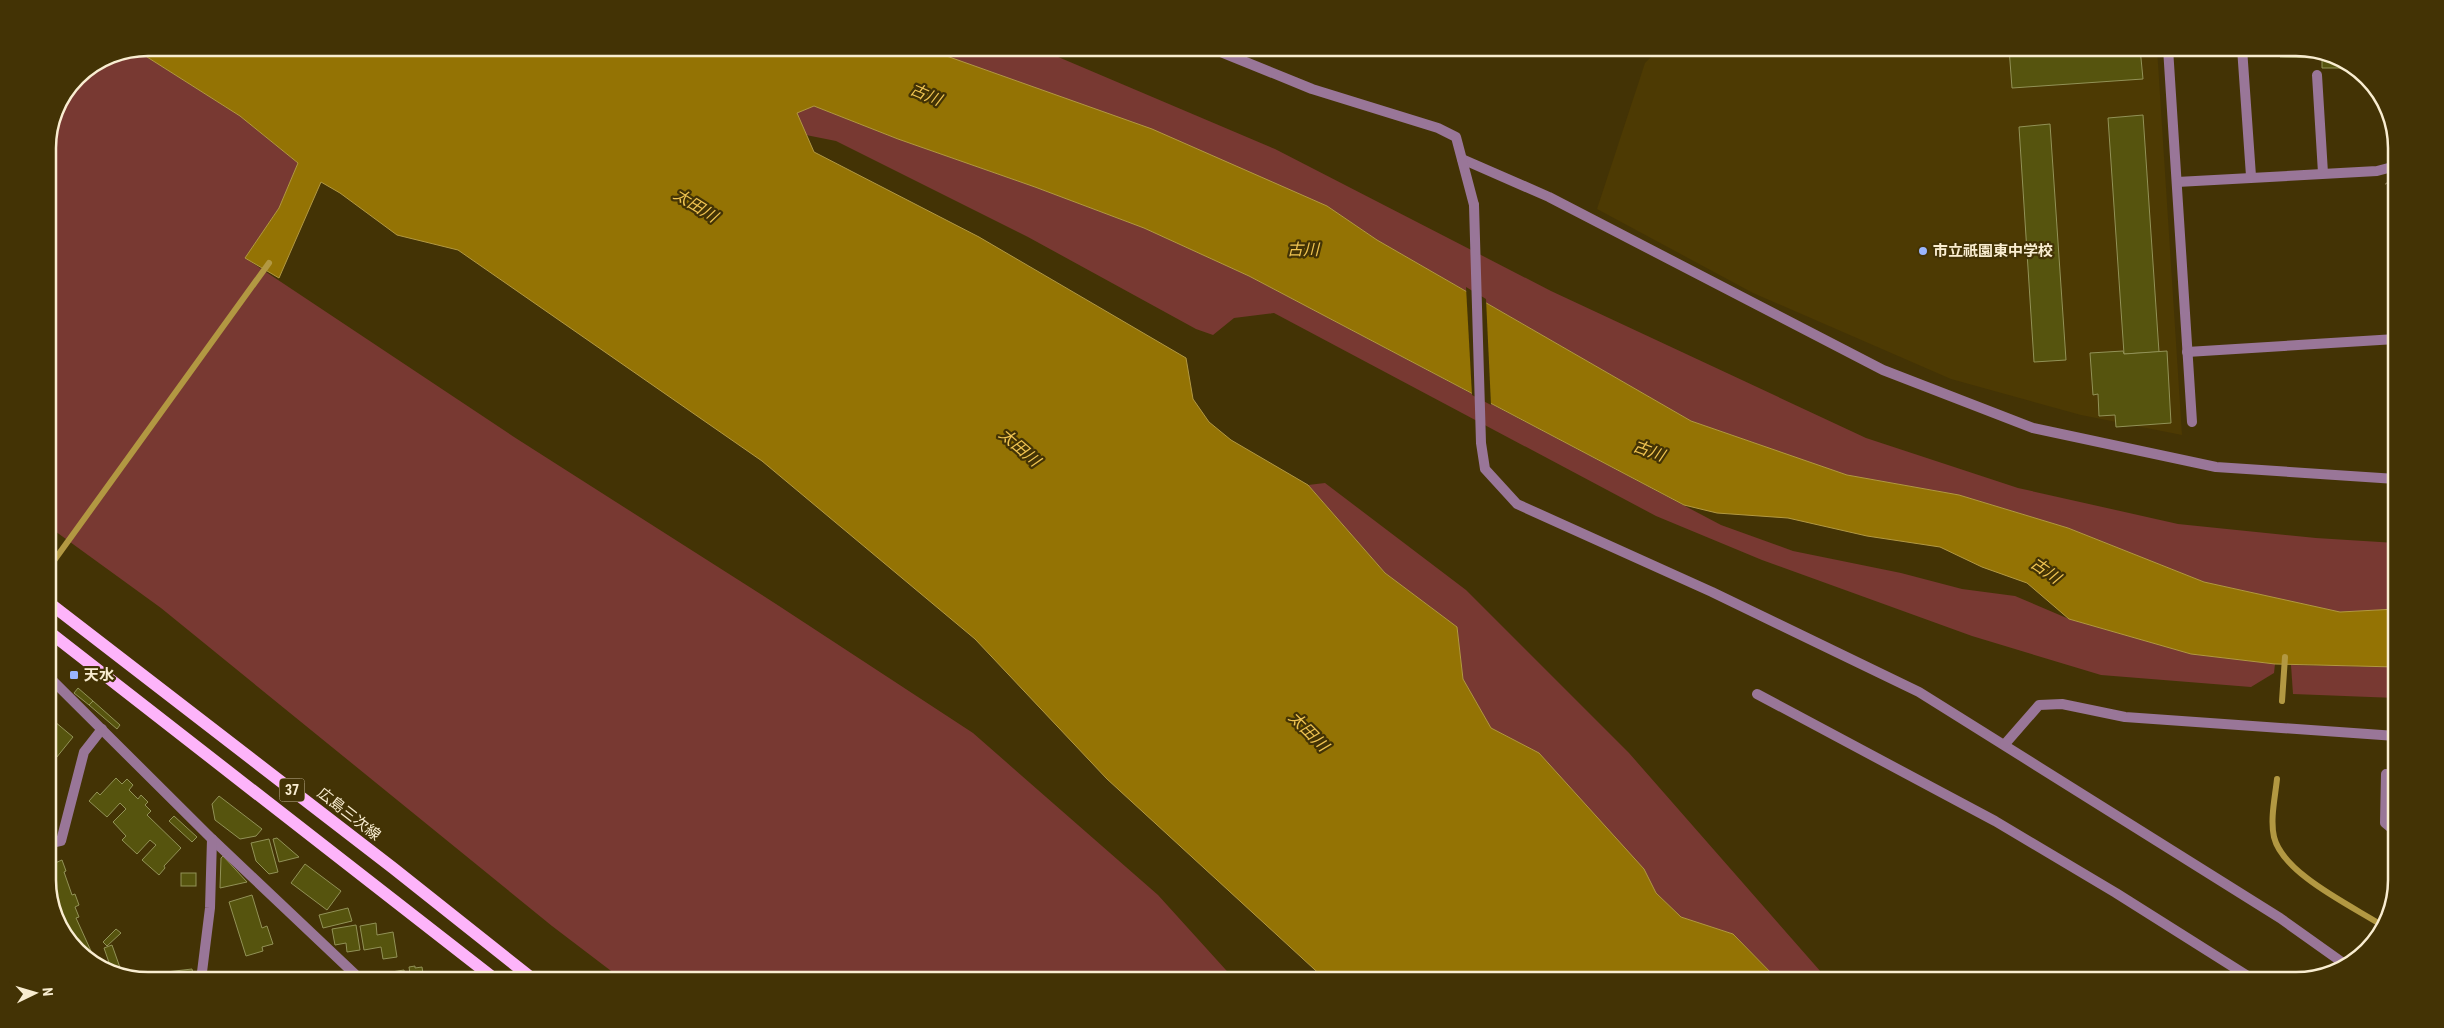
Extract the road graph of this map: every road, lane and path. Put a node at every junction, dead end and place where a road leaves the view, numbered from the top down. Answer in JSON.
{"nodes":[{"id":1,"x":1231,"y":56,"type":"edge"},
{"id":2,"x":2169,"y":56,"type":"edge"},
{"id":3,"x":2243,"y":56,"type":"edge"},
{"id":4,"x":2317,"y":75,"type":"dead end"},
{"id":5,"x":1462,"y":160,"type":"junction"},
{"id":6,"x":2388,"y":168,"type":"edge"},
{"id":7,"x":2323,"y":173,"type":"junction"},
{"id":8,"x":2251,"y":176,"type":"junction"},
{"id":9,"x":2177,"y":182,"type":"junction"},
{"id":10,"x":2388,"y":339,"type":"edge"},
{"id":11,"x":2187,"y":352,"type":"junction"},
{"id":12,"x":2192,"y":422,"type":"dead end"},
{"id":13,"x":2388,"y":478,"type":"edge"},
{"id":14,"x":56,"y":608,"type":"edge"},
{"id":15,"x":56,"y":638,"type":"edge"},
{"id":16,"x":56,"y":684,"type":"edge"},
{"id":17,"x":1757,"y":694,"type":"dead end"},
{"id":18,"x":102,"y":729,"type":"junction"},
{"id":19,"x":2388,"y":735,"type":"edge"},
{"id":20,"x":2004,"y":744,"type":"junction"},
{"id":21,"x":2386,"y":774,"type":"dead end"},
{"id":22,"x":2385,"y":823,"type":"junction"},
{"id":23,"x":2388,"y":823,"type":"edge"},
{"id":24,"x":2388,"y":825,"type":"edge"},
{"id":25,"x":212,"y":838,"type":"junction"},
{"id":26,"x":56,"y":842,"type":"edge"},
{"id":27,"x":2340,"y":960,"type":"edge"},
{"id":28,"x":202,"y":972,"type":"edge"},
{"id":29,"x":353,"y":972,"type":"edge"},
{"id":30,"x":486,"y":972,"type":"edge"},
{"id":31,"x":524,"y":972,"type":"edge"},
{"id":32,"x":2241,"y":972,"type":"edge"}],
"edges":[{"from":1,"to":5,"type":"street"},
{"from":2,"to":9,"type":"street"},
{"from":3,"to":8,"type":"street"},
{"from":4,"to":7,"type":"street"},
{"from":5,"to":13,"type":"street"},
{"from":5,"to":20,"type":"street"},
{"from":6,"to":7,"type":"street"},
{"from":7,"to":8,"type":"street"},
{"from":8,"to":9,"type":"street"},
{"from":9,"to":11,"type":"street"},
{"from":10,"to":11,"type":"street"},
{"from":11,"to":12,"type":"street"},
{"from":14,"to":31,"type":"main road","name":"広島三次線","number":"37"},
{"from":15,"to":30,"type":"main road","number":"37"},
{"from":16,"to":18,"type":"street"},
{"from":17,"to":32,"type":"street"},
{"from":18,"to":25,"type":"street"},
{"from":18,"to":26,"type":"street"},
{"from":19,"to":20,"type":"street"},
{"from":20,"to":27,"type":"street"},
{"from":21,"to":22,"type":"street"},
{"from":22,"to":23,"type":"street"},
{"from":22,"to":24,"type":"street"},
{"from":25,"to":28,"type":"street"},
{"from":25,"to":29,"type":"street"}]}
